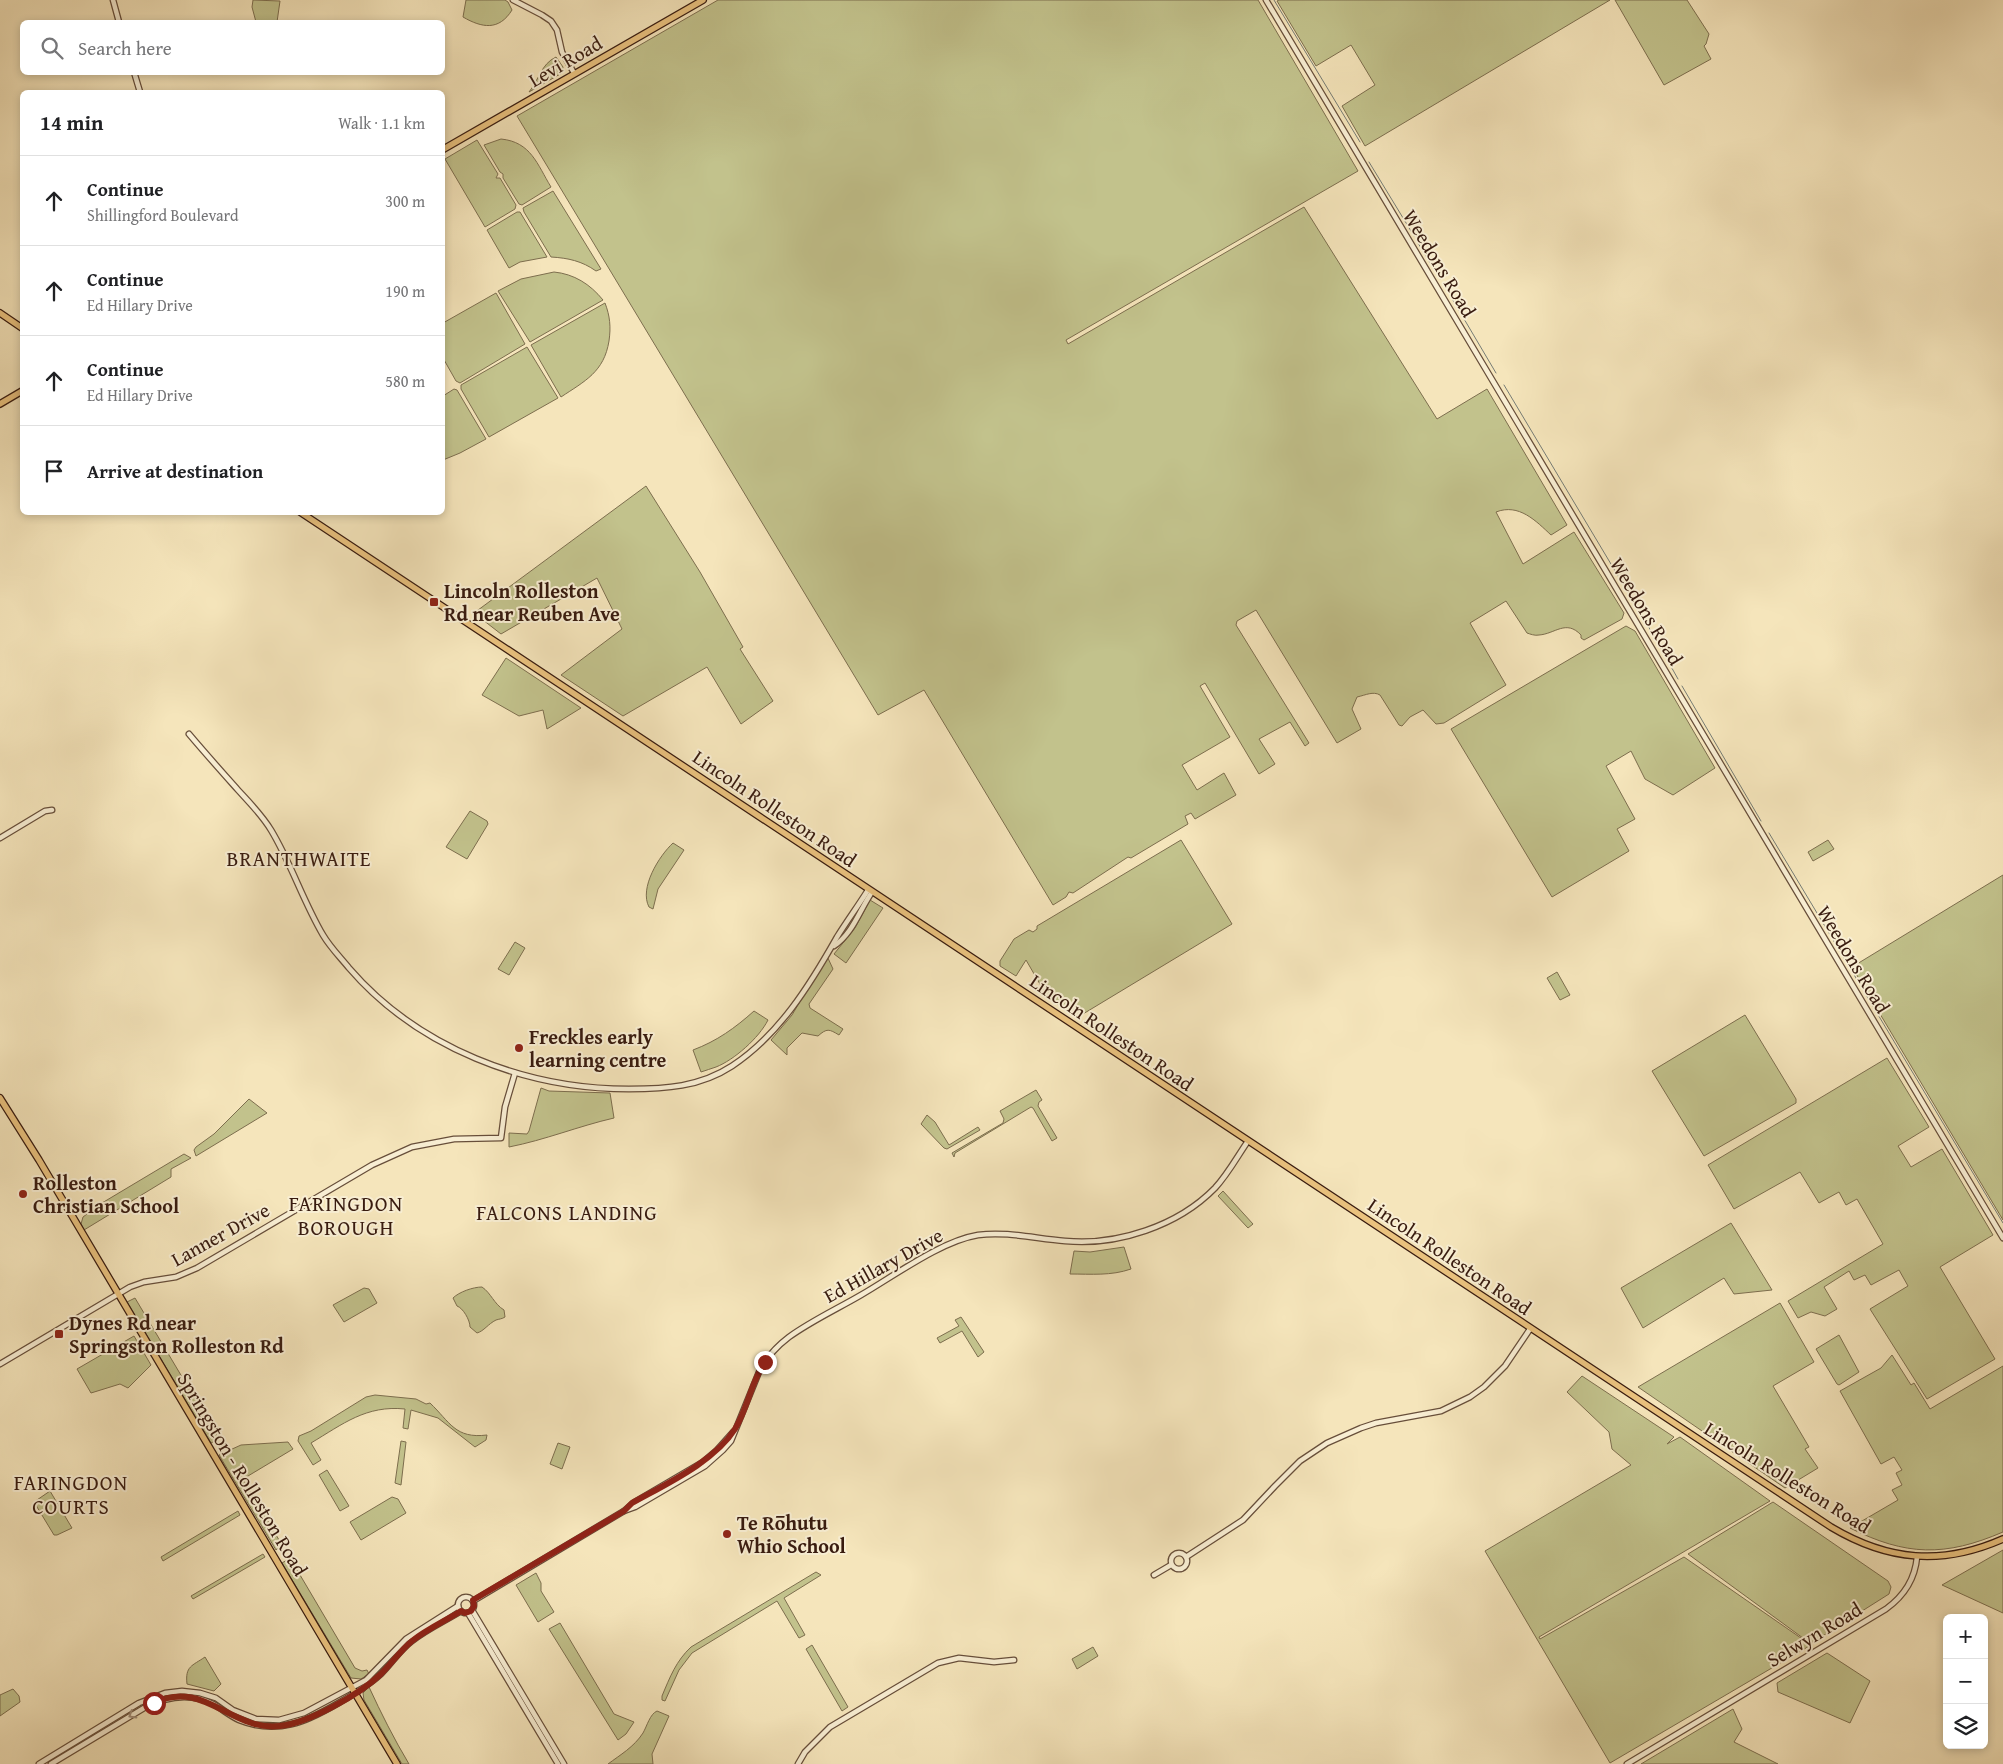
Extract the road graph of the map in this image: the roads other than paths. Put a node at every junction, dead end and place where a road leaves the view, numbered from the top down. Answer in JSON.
{"nodes":[{"id":1,"x":113,"y":0,"type":"edge"},
{"id":2,"x":513,"y":0,"type":"edge"},
{"id":3,"x":703,"y":0,"type":"edge"},
{"id":4,"x":1266,"y":0,"type":"edge"},
{"id":5,"x":118,"y":20,"type":"edge"},
{"id":6,"x":574,"y":73,"type":"junction"},
{"id":7,"x":135,"y":75,"type":"edge"},
{"id":8,"x":139,"y":90,"type":"edge"},
{"id":9,"x":445,"y":148,"type":"edge"},
{"id":10,"x":0,"y":313,"type":"edge"},
{"id":11,"x":20,"y":327,"type":"edge"},
{"id":12,"x":20,"y":392,"type":"edge"},
{"id":13,"x":0,"y":404,"type":"edge"},
{"id":14,"x":305,"y":515,"type":"edge"},
{"id":15,"x":189,"y":734,"type":"dead end"},
{"id":16,"x":52,"y":810,"type":"dead end"},
{"id":17,"x":0,"y":838,"type":"edge"},
{"id":18,"x":870,"y":891,"type":"junction"},
{"id":19,"x":515,"y":1073,"type":"junction"},
{"id":20,"x":0,"y":1098,"type":"edge"},
{"id":21,"x":1248,"y":1141,"type":"junction"},
{"id":22,"x":2003,"y":1238,"type":"edge"},
{"id":23,"x":117,"y":1294,"type":"junction"},
{"id":24,"x":1530,"y":1329,"type":"junction"},
{"id":25,"x":0,"y":1364,"type":"edge"},
{"id":26,"x":2003,"y":1539,"type":"edge"},
{"id":27,"x":1186,"y":1557,"type":"junction"},
{"id":28,"x":1917,"y":1557,"type":"junction"},
{"id":29,"x":1171,"y":1565,"type":"junction"},
{"id":30,"x":1154,"y":1575,"type":"dead end"},
{"id":31,"x":473,"y":1600,"type":"junction"},
{"id":32,"x":460,"y":1609,"type":"junction"},
{"id":33,"x":470,"y":1612,"type":"junction"},
{"id":34,"x":1014,"y":1660,"type":"dead end"},
{"id":35,"x":351,"y":1687,"type":"junction"},
{"id":36,"x":354,"y":1693,"type":"junction"},
{"id":37,"x":38,"y":1764,"type":"edge"},
{"id":38,"x":50,"y":1764,"type":"edge"},
{"id":39,"x":397,"y":1764,"type":"edge"},
{"id":40,"x":558,"y":1764,"type":"edge"},
{"id":41,"x":564,"y":1764,"type":"edge"},
{"id":42,"x":798,"y":1764,"type":"edge"},
{"id":43,"x":1627,"y":1764,"type":"edge"}],
"edges":[{"from":1,"to":5,"type":"street"},
{"from":2,"to":6,"type":"street"},
{"from":3,"to":6,"type":"main road","name":"Levi Road"},
{"from":4,"to":22,"type":"street","name":"Weedons Road"},
{"from":6,"to":9,"type":"main road","name":"Levi Road"},
{"from":7,"to":8,"type":"street"},
{"from":10,"to":11,"type":"main road"},
{"from":12,"to":13,"type":"main road"},
{"from":14,"to":18,"type":"main road","name":"Lincoln Rolleston Road"},
{"from":15,"to":19,"type":"street"},
{"from":16,"to":17,"type":"street"},
{"from":18,"to":19,"type":"street"},
{"from":18,"to":21,"type":"main road","name":"Lincoln Rolleston Road"},
{"from":19,"to":23,"type":"street","name":"Lanner Drive"},
{"from":20,"to":23,"type":"main road","name":"Springston - Rolleston Road"},
{"from":21,"to":24,"type":"main road","name":"Lincoln Rolleston Road"},
{"from":21,"to":31,"type":"street","name":"Ed Hillary Drive"},
{"from":23,"to":25,"type":"street","name":"Lanner Drive"},
{"from":23,"to":35,"type":"main road","name":"Springston - Rolleston Road"},
{"from":24,"to":27,"type":"street"},
{"from":24,"to":28,"type":"main road","name":"Lincoln Rolleston Road"},
{"from":26,"to":28,"type":"main road"},
{"from":27,"to":29,"type":"street"},
{"from":27,"to":29,"type":"street"},
{"from":28,"to":43,"type":"street","name":"Selwyn Road"},
{"from":29,"to":30,"type":"street"},
{"from":31,"to":32,"type":"street"},
{"from":31,"to":33,"type":"street"},
{"from":32,"to":33,"type":"street"},
{"from":32,"to":35,"type":"street"},
{"from":32,"to":36,"type":"street"},
{"from":33,"to":40,"type":"street"},
{"from":33,"to":41,"type":"street"},
{"from":34,"to":42,"type":"street"},
{"from":35,"to":36,"type":"main road","name":"Springston - Rolleston Road"},
{"from":35,"to":37,"type":"street"},
{"from":36,"to":38,"type":"street","one_way":true},
{"from":36,"to":39,"type":"main road","name":"Springston - Rolleston Road"}]}
